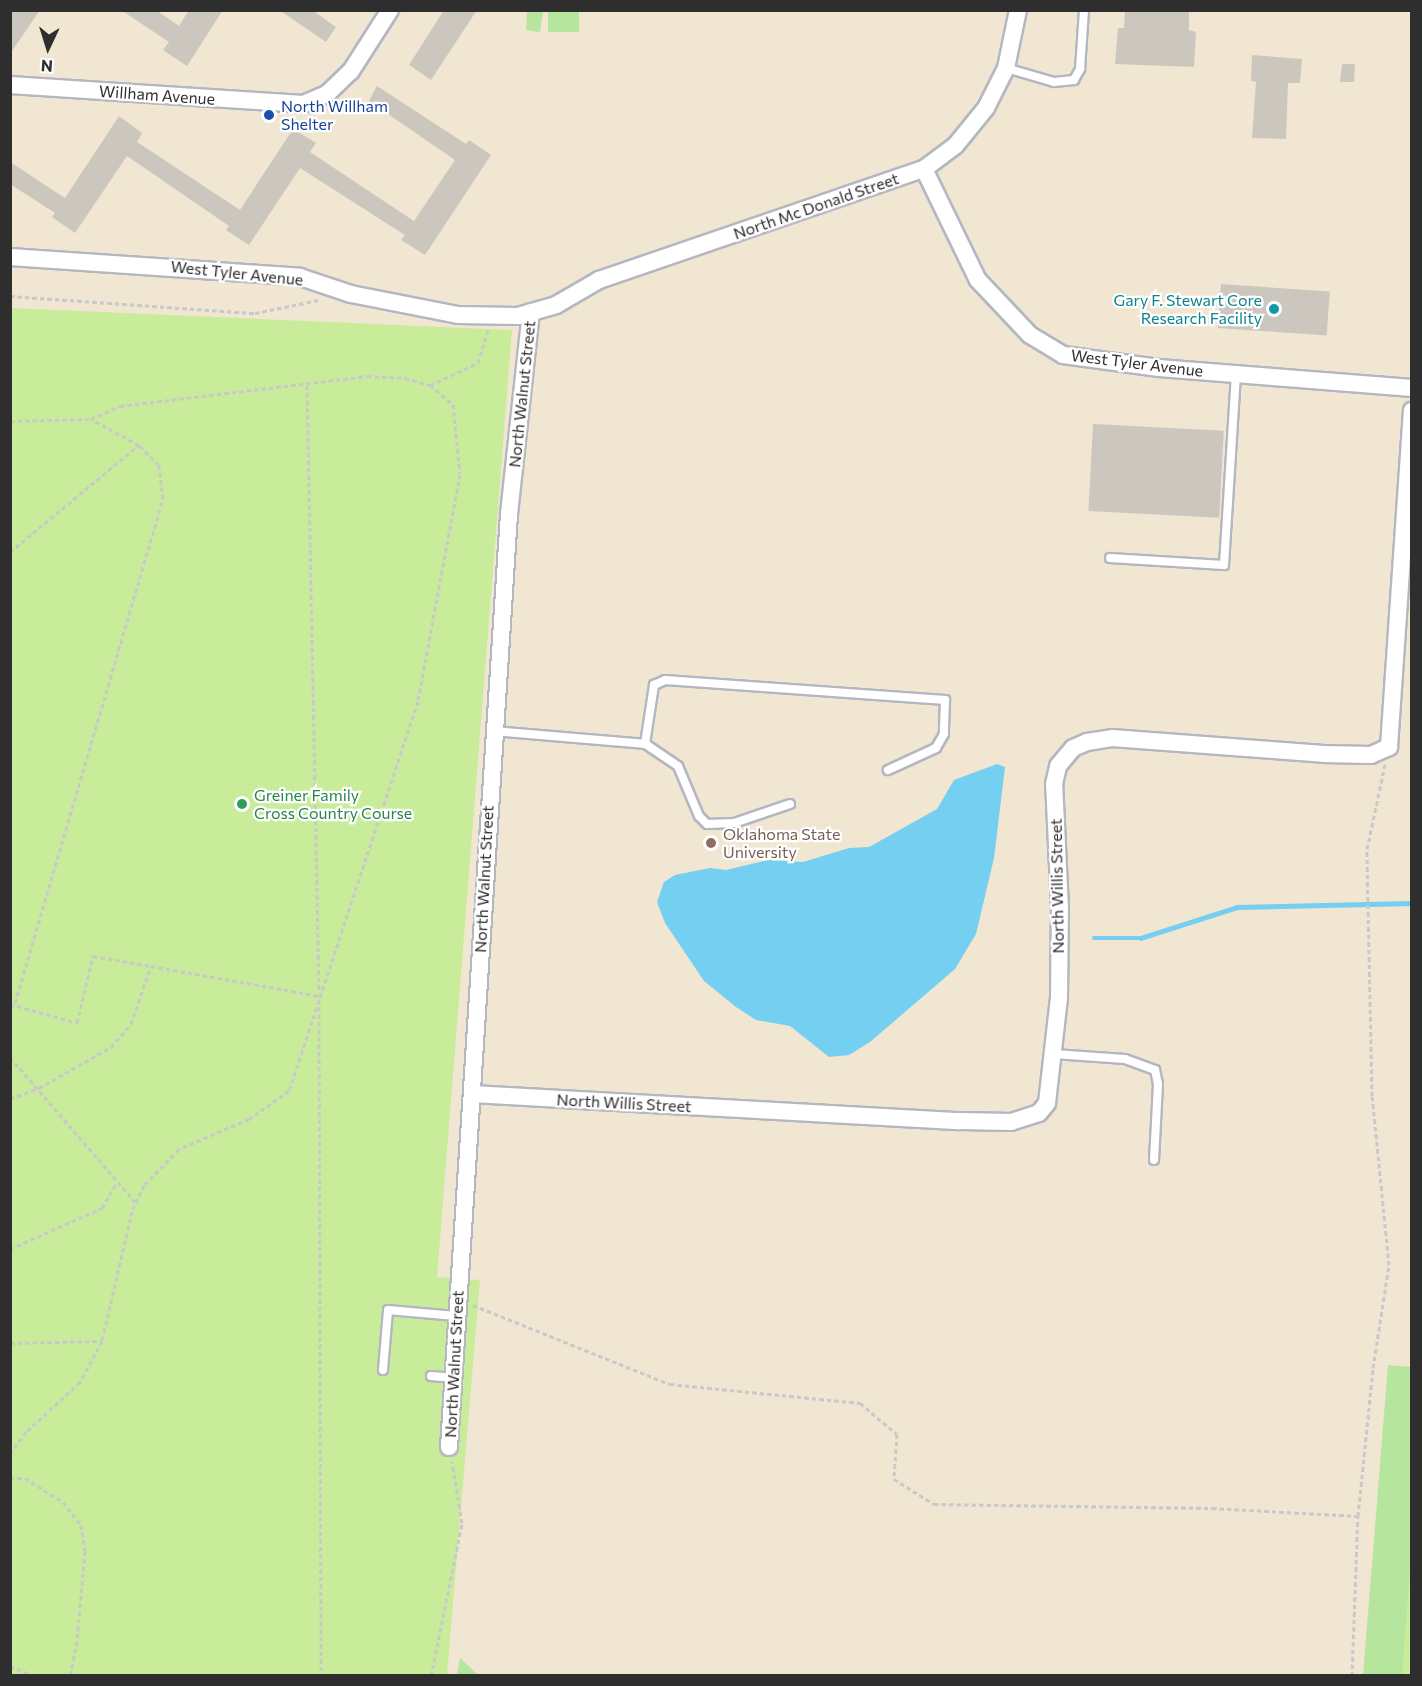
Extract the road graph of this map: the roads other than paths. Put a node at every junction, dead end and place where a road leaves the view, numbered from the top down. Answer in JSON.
{"nodes":[{"id":1,"x":390,"y":10,"type":"edge"},
{"id":2,"x":1018,"y":10,"type":"edge"},
{"id":3,"x":1084,"y":10,"type":"edge"},
{"id":4,"x":1006,"y":68,"type":"junction"},
{"id":5,"x":10,"y":85,"type":"edge"},
{"id":6,"x":924,"y":169,"type":"junction"},
{"id":7,"x":10,"y":257,"type":"edge"},
{"id":8,"x":531,"y":312,"type":"junction"},
{"id":9,"x":1236,"y":374,"type":"junction"},
{"id":10,"x":1412,"y":388,"type":"edge"},
{"id":11,"x":1412,"y":411,"type":"edge"},
{"id":12,"x":1110,"y":558,"type":"dead end"},
{"id":13,"x":494,"y":731,"type":"junction"},
{"id":14,"x":645,"y":744,"type":"junction"},
{"id":15,"x":888,"y":770,"type":"dead end"},
{"id":16,"x":790,"y":804,"type":"dead end"},
{"id":17,"x":1054,"y":1054,"type":"junction"},
{"id":18,"x":472,"y":1094,"type":"junction"},
{"id":19,"x":1154,"y":1160,"type":"dead end"},
{"id":20,"x":457,"y":1307,"type":"junction"},
{"id":21,"x":383,"y":1370,"type":"dead end"},
{"id":22,"x":430,"y":1376,"type":"dead end"},
{"id":23,"x":452,"y":1378,"type":"junction"},
{"id":24,"x":449,"y":1447,"type":"road end"}],
"edges":[{"from":1,"to":5,"type":"street","name":"Willham Avenue"},
{"from":2,"to":4,"type":"street","name":"North Mc Donald Street"},
{"from":3,"to":4,"type":"lane"},
{"from":4,"to":6,"type":"street","name":"North Mc Donald Street"},
{"from":6,"to":8,"type":"street","name":"North Mc Donald Street"},
{"from":6,"to":9,"type":"street","name":"West Tyler Avenue"},
{"from":7,"to":8,"type":"street","name":"West Tyler Avenue"},
{"from":8,"to":13,"type":"street","name":"North Walnut Street"},
{"from":9,"to":10,"type":"street","name":"West Tyler Avenue"},
{"from":9,"to":12,"type":"lane"},
{"from":11,"to":17,"type":"street","name":"North Willis Street"},
{"from":13,"to":14,"type":"lane"},
{"from":13,"to":18,"type":"street","name":"North Walnut Street"},
{"from":14,"to":15,"type":"lane"},
{"from":14,"to":16,"type":"lane"},
{"from":17,"to":18,"type":"street","name":"North Willis Street"},
{"from":17,"to":19,"type":"lane"},
{"from":18,"to":20,"type":"street","name":"North Walnut Street"},
{"from":20,"to":21,"type":"lane"},
{"from":20,"to":23,"type":"street","name":"North Walnut Street"},
{"from":22,"to":23,"type":"lane"},
{"from":23,"to":24,"type":"street","name":"North Walnut Street"}]}
